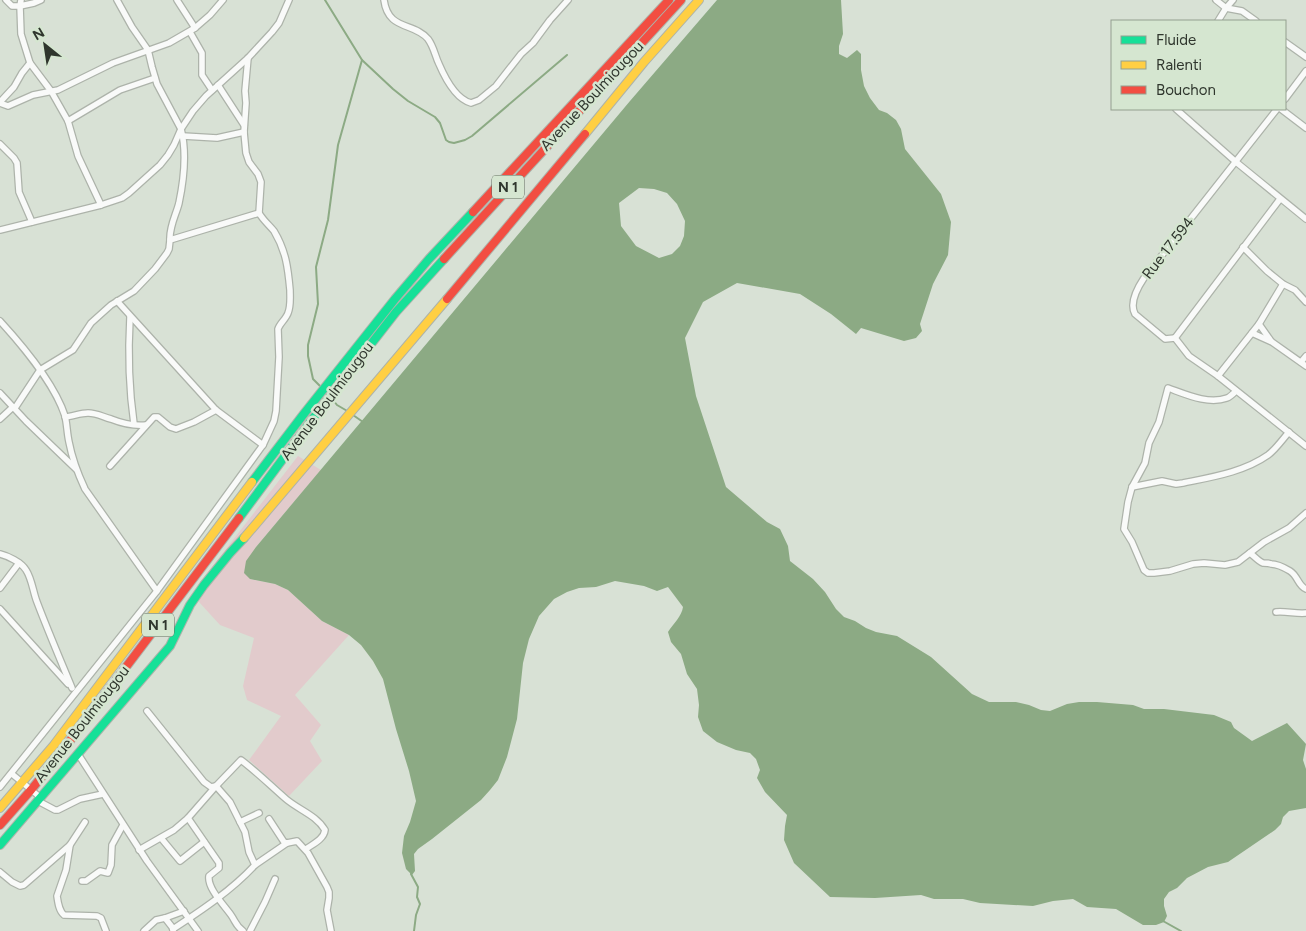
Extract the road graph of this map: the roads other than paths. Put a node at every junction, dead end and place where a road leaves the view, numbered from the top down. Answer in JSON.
{"nodes":[{"id":1,"x":6,"y":0,"type":"edge"},
{"id":2,"x":42,"y":0,"type":"edge"},
{"id":3,"x":117,"y":0,"type":"edge"},
{"id":4,"x":177,"y":0,"type":"edge"},
{"id":5,"x":223,"y":0,"type":"edge"},
{"id":6,"x":289,"y":0,"type":"edge"},
{"id":7,"x":384,"y":0,"type":"edge"},
{"id":8,"x":568,"y":0,"type":"edge"},
{"id":9,"x":669,"y":0,"type":"edge"},
{"id":10,"x":681,"y":0,"type":"edge"},
{"id":11,"x":699,"y":0,"type":"edge"},
{"id":12,"x":1216,"y":0,"type":"edge"},
{"id":13,"x":1233,"y":0,"type":"edge"},
{"id":14,"x":21,"y":3,"type":"edge"},
{"id":15,"x":1226,"y":8,"type":"junction"},
{"id":16,"x":1219,"y":20,"type":"edge"},
{"id":17,"x":1255,"y":20,"type":"edge"},
{"id":18,"x":192,"y":30,"type":"junction"},
{"id":19,"x":1286,"y":43,"type":"edge"},
{"id":20,"x":148,"y":50,"type":"junction"},
{"id":21,"x":1306,"y":57,"type":"edge"},
{"id":22,"x":248,"y":58,"type":"junction"},
{"id":23,"x":30,"y":63,"type":"junction"},
{"id":24,"x":1306,"y":71,"type":"edge"},
{"id":25,"x":155,"y":78,"type":"junction"},
{"id":26,"x":218,"y":85,"type":"junction"},
{"id":27,"x":212,"y":90,"type":"junction"},
{"id":28,"x":50,"y":92,"type":"junction"},
{"id":29,"x":1286,"y":97,"type":"edge"},
{"id":30,"x":0,"y":103,"type":"edge"},
{"id":31,"x":1177,"y":110,"type":"edge"},
{"id":32,"x":1276,"y":110,"type":"edge"},
{"id":33,"x":1282,"y":110,"type":"edge"},
{"id":34,"x":68,"y":121,"type":"junction"},
{"id":35,"x":1306,"y":128,"type":"edge"},
{"id":36,"x":182,"y":129,"type":"junction"},
{"id":37,"x":244,"y":129,"type":"junction"},
{"id":38,"x":183,"y":136,"type":"junction"},
{"id":39,"x":0,"y":144,"type":"edge"},
{"id":40,"x":1236,"y":162,"type":"junction"},
{"id":41,"x":1280,"y":199,"type":"junction"},
{"id":42,"x":101,"y":205,"type":"junction"},
{"id":43,"x":259,"y":213,"type":"junction"},
{"id":44,"x":1306,"y":219,"type":"edge"},
{"id":45,"x":32,"y":222,"type":"junction"},
{"id":46,"x":0,"y":230,"type":"edge"},
{"id":47,"x":170,"y":240,"type":"junction"},
{"id":48,"x":1243,"y":247,"type":"junction"},
{"id":49,"x":1283,"y":284,"type":"junction"},
{"id":50,"x":117,"y":301,"type":"junction"},
{"id":51,"x":1306,"y":302,"type":"edge"},
{"id":52,"x":130,"y":317,"type":"junction"},
{"id":53,"x":0,"y":321,"type":"edge"},
{"id":54,"x":1259,"y":324,"type":"junction"},
{"id":55,"x":1252,"y":333,"type":"junction"},
{"id":56,"x":1175,"y":338,"type":"junction"},
{"id":57,"x":1272,"y":342,"type":"junction"},
{"id":58,"x":1306,"y":356,"type":"edge"},
{"id":59,"x":1303,"y":364,"type":"edge"},
{"id":60,"x":40,"y":370,"type":"junction"},
{"id":61,"x":1218,"y":376,"type":"junction"},
{"id":62,"x":1236,"y":391,"type":"junction"},
{"id":63,"x":0,"y":393,"type":"edge"},
{"id":64,"x":14,"y":408,"type":"junction"},
{"id":65,"x":216,"y":410,"type":"junction"},
{"id":66,"x":65,"y":417,"type":"junction"},
{"id":67,"x":0,"y":419,"type":"edge"},
{"id":68,"x":134,"y":424,"type":"junction"},
{"id":69,"x":146,"y":425,"type":"junction"},
{"id":70,"x":1289,"y":432,"type":"junction"},
{"id":71,"x":263,"y":445,"type":"junction"},
{"id":72,"x":1306,"y":446,"type":"edge"},
{"id":73,"x":110,"y":466,"type":"dead end"},
{"id":74,"x":77,"y":471,"type":"junction"},
{"id":75,"x":1132,"y":487,"type":"junction"},
{"id":76,"x":1306,"y":513,"type":"edge"},
{"id":77,"x":1250,"y":552,"type":"junction"},
{"id":78,"x":0,"y":554,"type":"edge"},
{"id":79,"x":19,"y":563,"type":"junction"},
{"id":80,"x":0,"y":588,"type":"edge"},
{"id":81,"x":1306,"y":590,"type":"edge"},
{"id":82,"x":157,"y":591,"type":"junction"},
{"id":83,"x":0,"y":608,"type":"edge"},
{"id":84,"x":1276,"y":612,"type":"dead end"},
{"id":85,"x":1306,"y":613,"type":"edge"},
{"id":86,"x":74,"y":690,"type":"junction"},
{"id":87,"x":147,"y":711,"type":"dead end"},
{"id":88,"x":78,"y":754,"type":"junction"},
{"id":89,"x":12,"y":774,"type":"junction"},
{"id":90,"x":23,"y":782,"type":"junction"},
{"id":91,"x":216,"y":786,"type":"junction"},
{"id":92,"x":0,"y":788,"type":"edge"},
{"id":93,"x":31,"y":790,"type":"junction"},
{"id":94,"x":103,"y":794,"type":"junction"},
{"id":95,"x":40,"y":800,"type":"junction"},
{"id":96,"x":0,"y":808,"type":"edge"},
{"id":97,"x":259,"y":813,"type":"dead end"},
{"id":98,"x":188,"y":818,"type":"junction"},
{"id":99,"x":269,"y":820,"type":"dead end"},
{"id":100,"x":85,"y":822,"type":"dead end"},
{"id":101,"x":240,"y":822,"type":"junction"},
{"id":102,"x":0,"y":824,"type":"edge"},
{"id":103,"x":123,"y":825,"type":"junction"},
{"id":104,"x":160,"y":838,"type":"junction"},
{"id":105,"x":204,"y":842,"type":"junction"},
{"id":106,"x":286,"y":843,"type":"junction"},
{"id":107,"x":0,"y":845,"type":"edge"},
{"id":108,"x":70,"y":845,"type":"junction"},
{"id":109,"x":306,"y":849,"type":"junction"},
{"id":110,"x":139,"y":850,"type":"junction"},
{"id":111,"x":255,"y":865,"type":"junction"},
{"id":112,"x":0,"y":872,"type":"edge"},
{"id":113,"x":275,"y":879,"type":"dead end"},
{"id":114,"x":82,"y":881,"type":"dead end"},
{"id":115,"x":218,"y":897,"type":"junction"},
{"id":116,"x":184,"y":911,"type":"junction"},
{"id":117,"x":165,"y":918,"type":"junction"},
{"id":118,"x":189,"y":918,"type":"junction"},
{"id":119,"x":173,"y":930,"type":"edge"},
{"id":120,"x":106,"y":931,"type":"edge"},
{"id":121,"x":144,"y":931,"type":"edge"},
{"id":122,"x":198,"y":931,"type":"edge"},
{"id":123,"x":243,"y":931,"type":"edge"},
{"id":124,"x":250,"y":931,"type":"edge"},
{"id":125,"x":331,"y":931,"type":"edge"}],
"edges":[{"from":1,"to":14,"type":"street"},
{"from":2,"to":14,"type":"street"},
{"from":3,"to":20,"type":"street"},
{"from":4,"to":18,"type":"street"},
{"from":5,"to":18,"type":"street"},
{"from":6,"to":22,"type":"street"},
{"from":7,"to":8,"type":"street"},
{"from":9,"to":90,"type":"main road","name":"Avenue Boulmiougou","number":"N 1"},
{"from":10,"to":93,"type":"main road","name":"Avenue Boulmiougou","number":"N 1"},
{"from":11,"to":88,"type":"main road"},
{"from":12,"to":15,"type":"street"},
{"from":13,"to":15,"type":"street"},
{"from":14,"to":23,"type":"street"},
{"from":15,"to":16,"type":"street"},
{"from":15,"to":17,"type":"street"},
{"from":18,"to":20,"type":"street"},
{"from":18,"to":27,"type":"street"},
{"from":19,"to":21,"type":"street"},
{"from":20,"to":25,"type":"street"},
{"from":20,"to":28,"type":"street"},
{"from":22,"to":26,"type":"street"},
{"from":22,"to":37,"type":"street"},
{"from":23,"to":28,"type":"street"},
{"from":23,"to":30,"type":"street"},
{"from":24,"to":29,"type":"street"},
{"from":25,"to":34,"type":"street"},
{"from":25,"to":36,"type":"street"},
{"from":26,"to":27,"type":"street"},
{"from":26,"to":37,"type":"street"},
{"from":27,"to":36,"type":"street"},
{"from":28,"to":30,"type":"street"},
{"from":28,"to":34,"type":"street"},
{"from":31,"to":40,"type":"street"},
{"from":32,"to":40,"type":"street","name":"Rue 17.594"},
{"from":33,"to":35,"type":"street"},
{"from":34,"to":42,"type":"street"},
{"from":36,"to":38,"type":"street"},
{"from":36,"to":42,"type":"street"},
{"from":37,"to":38,"type":"street"},
{"from":37,"to":43,"type":"street"},
{"from":38,"to":47,"type":"street"},
{"from":39,"to":45,"type":"street"},
{"from":40,"to":41,"type":"street"},
{"from":40,"to":56,"type":"street","name":"Rue 17.594"},
{"from":41,"to":44,"type":"street"},
{"from":41,"to":48,"type":"street"},
{"from":42,"to":45,"type":"street"},
{"from":43,"to":47,"type":"street"},
{"from":43,"to":71,"type":"street"},
{"from":45,"to":46,"type":"street"},
{"from":47,"to":50,"type":"street"},
{"from":48,"to":49,"type":"street"},
{"from":48,"to":56,"type":"street"},
{"from":49,"to":51,"type":"street"},
{"from":49,"to":54,"type":"street"},
{"from":50,"to":52,"type":"street"},
{"from":50,"to":60,"type":"street"},
{"from":52,"to":65,"type":"street"},
{"from":52,"to":68,"type":"street"},
{"from":53,"to":60,"type":"street"},
{"from":54,"to":55,"type":"street"},
{"from":54,"to":57,"type":"street"},
{"from":55,"to":57,"type":"street"},
{"from":55,"to":61,"type":"street"},
{"from":56,"to":61,"type":"street","name":"Rue 17.594"},
{"from":57,"to":59,"type":"street"},
{"from":58,"to":59,"type":"street"},
{"from":60,"to":64,"type":"street"},
{"from":60,"to":66,"type":"street"},
{"from":61,"to":62,"type":"street","name":"Rue 17.594"},
{"from":62,"to":70,"type":"street","name":"Rue 17.594"},
{"from":62,"to":75,"type":"street"},
{"from":63,"to":64,"type":"street"},
{"from":64,"to":67,"type":"street"},
{"from":64,"to":74,"type":"street"},
{"from":65,"to":69,"type":"street"},
{"from":65,"to":71,"type":"street"},
{"from":66,"to":68,"type":"street"},
{"from":66,"to":74,"type":"street"},
{"from":68,"to":69,"type":"street"},
{"from":69,"to":73,"type":"street"},
{"from":70,"to":72,"type":"street","name":"Rue 17.594"},
{"from":70,"to":75,"type":"street"},
{"from":71,"to":82,"type":"street"},
{"from":74,"to":82,"type":"street"},
{"from":75,"to":77,"type":"street"},
{"from":76,"to":77,"type":"street"},
{"from":77,"to":81,"type":"street"},
{"from":78,"to":79,"type":"street"},
{"from":79,"to":80,"type":"street"},
{"from":79,"to":86,"type":"street"},
{"from":82,"to":86,"type":"street"},
{"from":83,"to":86,"type":"street"},
{"from":84,"to":85,"type":"street"},
{"from":86,"to":89,"type":"street"},
{"from":87,"to":91,"type":"street"},
{"from":88,"to":94,"type":"street"},
{"from":88,"to":95,"type":"main road"},
{"from":89,"to":90,"type":"street"},
{"from":89,"to":92,"type":"street"},
{"from":90,"to":93,"type":"street"},
{"from":90,"to":96,"type":"main road","name":"Avenue Boulmiougou","number":"N 1"},
{"from":91,"to":98,"type":"street"},
{"from":91,"to":101,"type":"street"},
{"from":91,"to":109,"type":"street"},
{"from":93,"to":95,"type":"street"},
{"from":93,"to":102,"type":"main road","name":"Avenue Boulmiougou","number":"N 1"},
{"from":94,"to":95,"type":"street"},
{"from":94,"to":103,"type":"street"},
{"from":95,"to":107,"type":"main road"},
{"from":97,"to":101,"type":"street"},
{"from":98,"to":104,"type":"street"},
{"from":98,"to":105,"type":"street"},
{"from":99,"to":106,"type":"street"},
{"from":100,"to":108,"type":"street"},
{"from":101,"to":111,"type":"street"},
{"from":103,"to":110,"type":"street"},
{"from":103,"to":114,"type":"street"},
{"from":104,"to":105,"type":"street"},
{"from":104,"to":110,"type":"street"},
{"from":105,"to":115,"type":"street"},
{"from":106,"to":109,"type":"street"},
{"from":106,"to":111,"type":"street"},
{"from":108,"to":112,"type":"street"},
{"from":108,"to":120,"type":"street"},
{"from":109,"to":125,"type":"street"},
{"from":110,"to":116,"type":"street"},
{"from":111,"to":115,"type":"street"},
{"from":113,"to":124,"type":"street"},
{"from":115,"to":118,"type":"street"},
{"from":115,"to":123,"type":"street"},
{"from":116,"to":117,"type":"street"},
{"from":116,"to":118,"type":"street"},
{"from":117,"to":119,"type":"street"},
{"from":117,"to":121,"type":"street"},
{"from":118,"to":119,"type":"street"},
{"from":118,"to":122,"type":"street"}]}
